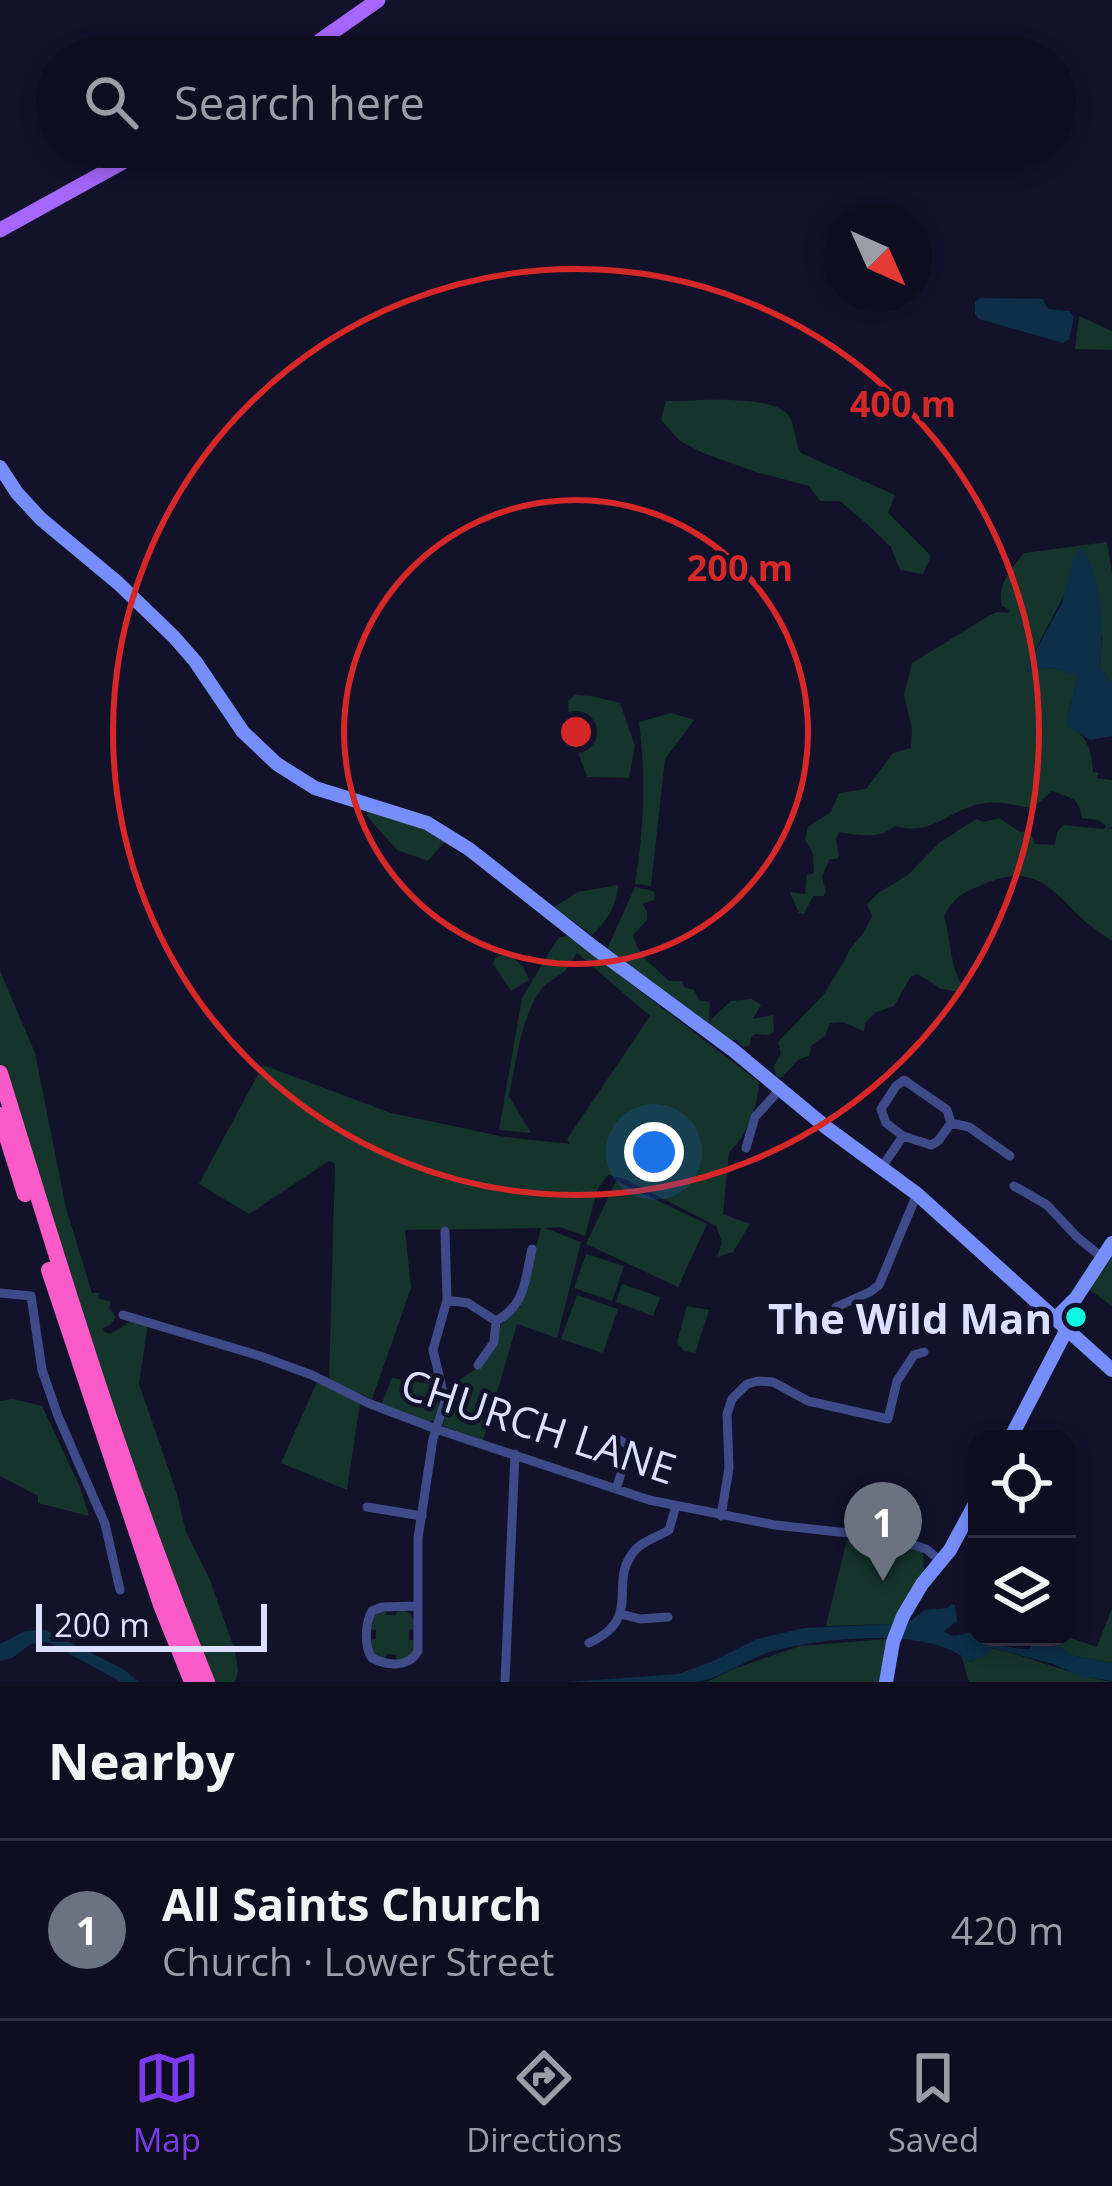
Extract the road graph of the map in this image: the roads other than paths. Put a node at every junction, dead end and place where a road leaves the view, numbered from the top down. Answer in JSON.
{"nodes":[{"id":1,"x":378,"y":0,"type":"edge"},
{"id":2,"x":326,"y":36,"type":"edge"},
{"id":3,"x":112,"y":168,"type":"edge"},
{"id":4,"x":0,"y":230,"type":"edge"},
{"id":5,"x":0,"y":467,"type":"edge"},
{"id":6,"x":0,"y":1073,"type":"edge"},
{"id":7,"x":781,"y":1088,"type":"junction"},
{"id":8,"x":0,"y":1114,"type":"edge"},
{"id":9,"x":951,"y":1123,"type":"junction"},
{"id":10,"x":903,"y":1136,"type":"junction"},
{"id":11,"x":746,"y":1148,"type":"dead end"},
{"id":12,"x":1010,"y":1156,"type":"dead end"},
{"id":13,"x":882,"y":1167,"type":"junction"},
{"id":14,"x":1014,"y":1186,"type":"dead end"},
{"id":15,"x":917,"y":1194,"type":"junction"},
{"id":16,"x":445,"y":1231,"type":"dead end"},
{"id":17,"x":1112,"y":1243,"type":"edge"},
{"id":18,"x":532,"y":1249,"type":"dead end"},
{"id":19,"x":1102,"y":1258,"type":"junction"},
{"id":20,"x":0,"y":1293,"type":"edge"},
{"id":21,"x":447,"y":1300,"type":"junction"},
{"id":22,"x":836,"y":1307,"type":"dead end"},
{"id":23,"x":123,"y":1315,"type":"dead end"},
{"id":24,"x":1055,"y":1319,"type":"junction"},
{"id":25,"x":496,"y":1321,"type":"junction"},
{"id":26,"x":1066,"y":1331,"type":"junction"},
{"id":27,"x":77,"y":1340,"type":"junction"},
{"id":28,"x":924,"y":1352,"type":"dead end"},
{"id":29,"x":478,"y":1365,"type":"dead end"},
{"id":30,"x":1112,"y":1370,"type":"edge"},
{"id":31,"x":436,"y":1429,"type":"junction"},
{"id":32,"x":1015,"y":1430,"type":"edge"},
{"id":33,"x":620,"y":1440,"type":"dead end"},
{"id":34,"x":515,"y":1454,"type":"junction"},
{"id":35,"x":616,"y":1489,"type":"junction"},
{"id":36,"x":676,"y":1506,"type":"junction"},
{"id":37,"x":367,"y":1507,"type":"dead end"},
{"id":38,"x":968,"y":1515,"type":"edge"},
{"id":39,"x":422,"y":1516,"type":"junction"},
{"id":40,"x":721,"y":1516,"type":"junction"},
{"id":41,"x":941,"y":1561,"type":"junction"},
{"id":42,"x":120,"y":1590,"type":"dead end"},
{"id":43,"x":417,"y":1606,"type":"junction"},
{"id":44,"x":621,"y":1613,"type":"junction"},
{"id":45,"x":668,"y":1617,"type":"dead end"},
{"id":46,"x":589,"y":1643,"type":"dead end"},
{"id":47,"x":192,"y":1682,"type":"edge"},
{"id":48,"x":207,"y":1682,"type":"edge"},
{"id":49,"x":505,"y":1682,"type":"edge"},
{"id":50,"x":886,"y":1682,"type":"edge"}],
"edges":[{"from":1,"to":2,"type":"main road"},
{"from":3,"to":4,"type":"main road"},
{"from":5,"to":7,"type":"main road"},
{"from":6,"to":27,"type":"highway"},
{"from":7,"to":11,"type":"street"},
{"from":7,"to":13,"type":"main road"},
{"from":8,"to":27,"type":"highway"},
{"from":9,"to":10,"type":"street"},
{"from":9,"to":10,"type":"street"},
{"from":9,"to":12,"type":"street"},
{"from":10,"to":13,"type":"street"},
{"from":13,"to":15,"type":"main road"},
{"from":14,"to":19,"type":"street"},
{"from":15,"to":22,"type":"street"},
{"from":15,"to":24,"type":"main road"},
{"from":16,"to":21,"type":"street"},
{"from":17,"to":19,"type":"main road"},
{"from":18,"to":25,"type":"street"},
{"from":19,"to":24,"type":"main road"},
{"from":20,"to":42,"type":"street"},
{"from":21,"to":25,"type":"street"},
{"from":21,"to":31,"type":"street"},
{"from":23,"to":31,"type":"street","name":"CHURCH LANE"},
{"from":24,"to":26,"type":"main road"},
{"from":25,"to":29,"type":"street"},
{"from":26,"to":30,"type":"main road"},
{"from":26,"to":32,"type":"main road"},
{"from":27,"to":47,"type":"highway"},
{"from":27,"to":48,"type":"highway"},
{"from":28,"to":40,"type":"street"},
{"from":31,"to":34,"type":"street","name":"CHURCH LANE"},
{"from":31,"to":39,"type":"street"},
{"from":33,"to":35,"type":"street"},
{"from":34,"to":35,"type":"street","name":"CHURCH LANE"},
{"from":34,"to":49,"type":"street"},
{"from":35,"to":36,"type":"street","name":"CHURCH LANE"},
{"from":36,"to":40,"type":"street","name":"CHURCH LANE"},
{"from":36,"to":44,"type":"street"},
{"from":37,"to":39,"type":"street"},
{"from":38,"to":41,"type":"main road"},
{"from":39,"to":43,"type":"street"},
{"from":40,"to":41,"type":"street","name":"CHURCH LANE"},
{"from":41,"to":50,"type":"main road"},
{"from":43,"to":43,"type":"street"},
{"from":44,"to":45,"type":"street"},
{"from":44,"to":46,"type":"street"}]}
